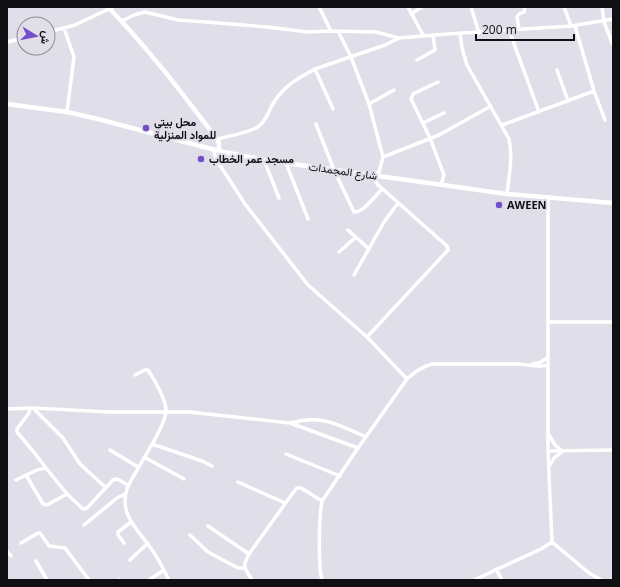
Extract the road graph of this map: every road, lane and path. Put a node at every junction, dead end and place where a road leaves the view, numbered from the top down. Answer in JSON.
{"nodes":[{"id":1,"x":110,"y":7,"type":"edge"},
{"id":2,"x":319,"y":7,"type":"edge"},
{"id":3,"x":408,"y":7,"type":"edge"},
{"id":4,"x":422,"y":7,"type":"edge"},
{"id":5,"x":471,"y":7,"type":"edge"},
{"id":6,"x":526,"y":7,"type":"edge"},
{"id":7,"x":564,"y":7,"type":"edge"},
{"id":8,"x":602,"y":7,"type":"edge"},
{"id":9,"x":411,"y":14,"type":"junction"},
{"id":10,"x":613,"y":19,"type":"edge"},
{"id":11,"x":122,"y":21,"type":"junction"},
{"id":12,"x":604,"y":22,"type":"junction"},
{"id":13,"x":573,"y":26,"type":"junction"},
{"id":14,"x":64,"y":28,"type":"junction"},
{"id":15,"x":519,"y":29,"type":"junction"},
{"id":16,"x":56,"y":30,"type":"edge"},
{"id":17,"x":509,"y":30,"type":"junction"},
{"id":18,"x":331,"y":31,"type":"junction"},
{"id":19,"x":338,"y":31,"type":"junction"},
{"id":20,"x":460,"y":33,"type":"junction"},
{"id":21,"x":479,"y":33,"type":"junction"},
{"id":22,"x":433,"y":35,"type":"junction"},
{"id":23,"x":423,"y":36,"type":"junction"},
{"id":24,"x":399,"y":38,"type":"junction"},
{"id":25,"x":613,"y":45,"type":"edge"},
{"id":26,"x":351,"y":57,"type":"junction"},
{"id":27,"x":417,"y":60,"type":"dead end"},
{"id":28,"x":315,"y":69,"type":"junction"},
{"id":29,"x":557,"y":70,"type":"dead end"},
{"id":30,"x":438,"y":82,"type":"dead end"},
{"id":31,"x":394,"y":90,"type":"dead end"},
{"id":32,"x":594,"y":91,"type":"junction"},
{"id":33,"x":568,"y":101,"type":"junction"},
{"id":34,"x":7,"y":104,"type":"edge"},
{"id":35,"x":369,"y":104,"type":"junction"},
{"id":36,"x":491,"y":106,"type":"junction"},
{"id":37,"x":333,"y":109,"type":"dead end"},
{"id":38,"x":67,"y":112,"type":"junction"},
{"id":39,"x":539,"y":112,"type":"junction"},
{"id":40,"x":444,"y":114,"type":"dead end"},
{"id":41,"x":605,"y":120,"type":"dead end"},
{"id":42,"x":423,"y":123,"type":"junction"},
{"id":43,"x":316,"y":124,"type":"dead end"},
{"id":44,"x":502,"y":125,"type":"junction"},
{"id":45,"x":430,"y":138,"type":"junction"},
{"id":46,"x":217,"y":139,"type":"junction"},
{"id":47,"x":213,"y":149,"type":"junction"},
{"id":48,"x":219,"y":150,"type":"junction"},
{"id":49,"x":382,"y":157,"type":"junction"},
{"id":50,"x":264,"y":160,"type":"junction"},
{"id":51,"x":286,"y":163,"type":"junction"},
{"id":52,"x":334,"y":170,"type":"junction"},
{"id":53,"x":373,"y":176,"type":"junction"},
{"id":54,"x":441,"y":185,"type":"junction"},
{"id":55,"x":382,"y":189,"type":"junction"},
{"id":56,"x":507,"y":194,"type":"junction"},
{"id":57,"x":280,"y":198,"type":"dead end"},
{"id":58,"x":548,"y":198,"type":"junction"},
{"id":59,"x":398,"y":203,"type":"junction"},
{"id":60,"x":613,"y":203,"type":"edge"},
{"id":61,"x":308,"y":219,"type":"dead end"},
{"id":62,"x":348,"y":230,"type":"dead end"},
{"id":63,"x":356,"y":237,"type":"junction"},
{"id":64,"x":369,"y":249,"type":"junction"},
{"id":65,"x":339,"y":252,"type":"dead end"},
{"id":66,"x":354,"y":275,"type":"dead end"},
{"id":67,"x":549,"y":322,"type":"junction"},
{"id":68,"x":613,"y":322,"type":"edge"},
{"id":69,"x":367,"y":336,"type":"junction"},
{"id":70,"x":548,"y":357,"type":"junction"},
{"id":71,"x":532,"y":365,"type":"junction"},
{"id":72,"x":548,"y":365,"type":"junction"},
{"id":73,"x":135,"y":375,"type":"dead end"},
{"id":74,"x":407,"y":379,"type":"junction"},
{"id":75,"x":31,"y":408,"type":"junction"},
{"id":76,"x":7,"y":409,"type":"edge"},
{"id":77,"x":166,"y":412,"type":"junction"},
{"id":78,"x":290,"y":423,"type":"junction"},
{"id":79,"x":548,"y":433,"type":"junction"},
{"id":80,"x":366,"y":437,"type":"junction"},
{"id":81,"x":152,"y":444,"type":"junction"},
{"id":82,"x":358,"y":448,"type":"junction"},
{"id":83,"x":110,"y":450,"type":"dead end"},
{"id":84,"x":613,"y":450,"type":"edge"},
{"id":85,"x":548,"y":451,"type":"junction"},
{"id":86,"x":564,"y":451,"type":"junction"},
{"id":87,"x":286,"y":454,"type":"dead end"},
{"id":88,"x":144,"y":457,"type":"junction"},
{"id":89,"x":212,"y":466,"type":"dead end"},
{"id":90,"x":549,"y":466,"type":"junction"},
{"id":91,"x":138,"y":467,"type":"junction"},
{"id":92,"x":46,"y":468,"type":"junction"},
{"id":93,"x":26,"y":475,"type":"junction"},
{"id":94,"x":340,"y":476,"type":"junction"},
{"id":95,"x":184,"y":479,"type":"dead end"},
{"id":96,"x":16,"y":480,"type":"dead end"},
{"id":97,"x":238,"y":482,"type":"dead end"},
{"id":98,"x":128,"y":486,"type":"junction"},
{"id":99,"x":105,"y":488,"type":"junction"},
{"id":100,"x":67,"y":494,"type":"junction"},
{"id":101,"x":125,"y":494,"type":"junction"},
{"id":102,"x":322,"y":501,"type":"junction"},
{"id":103,"x":285,"y":503,"type":"junction"},
{"id":104,"x":131,"y":522,"type":"junction"},
{"id":105,"x":84,"y":525,"type":"dead end"},
{"id":106,"x":208,"y":526,"type":"dead end"},
{"id":107,"x":190,"y":535,"type":"dead end"},
{"id":108,"x":124,"y":542,"type":"dead end"},
{"id":109,"x":552,"y":542,"type":"junction"},
{"id":110,"x":21,"y":543,"type":"dead end"},
{"id":111,"x":148,"y":543,"type":"junction"},
{"id":112,"x":7,"y":551,"type":"edge"},
{"id":113,"x":249,"y":554,"type":"junction"},
{"id":114,"x":10,"y":556,"type":"dead end"},
{"id":115,"x":130,"y":560,"type":"dead end"},
{"id":116,"x":36,"y":561,"type":"dead end"},
{"id":117,"x":244,"y":568,"type":"junction"},
{"id":118,"x":496,"y":569,"type":"junction"},
{"id":119,"x":164,"y":570,"type":"junction"},
{"id":120,"x":47,"y":580,"type":"edge"},
{"id":121,"x":89,"y":580,"type":"edge"},
{"id":122,"x":149,"y":580,"type":"edge"},
{"id":123,"x":169,"y":580,"type":"edge"},
{"id":124,"x":252,"y":580,"type":"edge"},
{"id":125,"x":322,"y":580,"type":"edge"},
{"id":126,"x":474,"y":580,"type":"edge"},
{"id":127,"x":502,"y":580,"type":"edge"},
{"id":128,"x":601,"y":580,"type":"edge"}],
"edges":[{"from":1,"to":11,"type":"main road"},
{"from":1,"to":14,"type":"street"},
{"from":2,"to":18,"type":"street"},
{"from":3,"to":9,"type":"street"},
{"from":4,"to":9,"type":"street"},
{"from":5,"to":21,"type":"street"},
{"from":6,"to":15,"type":"street"},
{"from":7,"to":13,"type":"street"},
{"from":8,"to":12,"type":"street"},
{"from":9,"to":23,"type":"street"},
{"from":10,"to":12,"type":"street"},
{"from":11,"to":18,"type":"street"},
{"from":11,"to":46,"type":"main road"},
{"from":12,"to":13,"type":"street"},
{"from":12,"to":25,"type":"street"},
{"from":13,"to":15,"type":"street"},
{"from":13,"to":32,"type":"street"},
{"from":14,"to":16,"type":"street"},
{"from":14,"to":38,"type":"street"},
{"from":15,"to":17,"type":"street"},
{"from":17,"to":21,"type":"street"},
{"from":17,"to":39,"type":"street"},
{"from":18,"to":19,"type":"street"},
{"from":19,"to":24,"type":"street"},
{"from":19,"to":26,"type":"street"},
{"from":20,"to":21,"type":"street"},
{"from":20,"to":22,"type":"street"},
{"from":20,"to":36,"type":"street"},
{"from":22,"to":23,"type":"street"},
{"from":22,"to":27,"type":"street"},
{"from":23,"to":24,"type":"street"},
{"from":24,"to":26,"type":"street"},
{"from":26,"to":28,"type":"street"},
{"from":26,"to":35,"type":"street"},
{"from":28,"to":37,"type":"street"},
{"from":28,"to":46,"type":"street"},
{"from":29,"to":33,"type":"street"},
{"from":30,"to":42,"type":"street"},
{"from":31,"to":35,"type":"street"},
{"from":32,"to":33,"type":"street"},
{"from":32,"to":41,"type":"street"},
{"from":33,"to":39,"type":"street"},
{"from":34,"to":38,"type":"main road","name":"شارع المجمدات"},
{"from":35,"to":49,"type":"street"},
{"from":36,"to":44,"type":"street"},
{"from":36,"to":45,"type":"street"},
{"from":38,"to":47,"type":"main road","name":"شارع المجمدات"},
{"from":39,"to":44,"type":"street"},
{"from":40,"to":42,"type":"street"},
{"from":42,"to":45,"type":"street"},
{"from":43,"to":52,"type":"street"},
{"from":44,"to":56,"type":"street"},
{"from":45,"to":49,"type":"street"},
{"from":45,"to":54,"type":"street"},
{"from":46,"to":48,"type":"main road"},
{"from":47,"to":48,"type":"main road","name":"شارع المجمدات"},
{"from":47,"to":69,"type":"street"},
{"from":48,"to":50,"type":"main road","name":"شارع المجمدات"},
{"from":49,"to":53,"type":"street"},
{"from":50,"to":51,"type":"main road","name":"شارع المجمدات"},
{"from":50,"to":57,"type":"street"},
{"from":51,"to":52,"type":"main road","name":"شارع المجمدات"},
{"from":51,"to":61,"type":"street"},
{"from":52,"to":53,"type":"main road","name":"شارع المجمدات"},
{"from":52,"to":55,"type":"street"},
{"from":53,"to":54,"type":"main road","name":"شارع المجمدات"},
{"from":53,"to":55,"type":"street"},
{"from":54,"to":56,"type":"main road","name":"شارع المجمدات"},
{"from":55,"to":59,"type":"street"},
{"from":56,"to":58,"type":"main road","name":"شارع المجمدات"},
{"from":58,"to":60,"type":"main road","name":"شارع المجمدات"},
{"from":58,"to":67,"type":"street"},
{"from":59,"to":64,"type":"street"},
{"from":59,"to":69,"type":"street"},
{"from":62,"to":63,"type":"street"},
{"from":63,"to":64,"type":"street"},
{"from":63,"to":65,"type":"street"},
{"from":64,"to":66,"type":"street"},
{"from":67,"to":68,"type":"street"},
{"from":67,"to":70,"type":"street"},
{"from":69,"to":74,"type":"street"},
{"from":70,"to":71,"type":"street"},
{"from":70,"to":72,"type":"street"},
{"from":71,"to":72,"type":"street"},
{"from":71,"to":74,"type":"street"},
{"from":72,"to":79,"type":"street"},
{"from":73,"to":77,"type":"street"},
{"from":74,"to":80,"type":"street"},
{"from":75,"to":76,"type":"street"},
{"from":75,"to":77,"type":"street"},
{"from":75,"to":92,"type":"street"},
{"from":75,"to":99,"type":"street"},
{"from":77,"to":78,"type":"street"},
{"from":77,"to":81,"type":"street"},
{"from":78,"to":80,"type":"street"},
{"from":78,"to":82,"type":"street"},
{"from":79,"to":85,"type":"street"},
{"from":79,"to":86,"type":"street"},
{"from":80,"to":82,"type":"street"},
{"from":81,"to":88,"type":"street"},
{"from":81,"to":89,"type":"street"},
{"from":82,"to":94,"type":"street"},
{"from":83,"to":91,"type":"street"},
{"from":84,"to":86,"type":"street"},
{"from":85,"to":86,"type":"street"},
{"from":85,"to":90,"type":"street"},
{"from":86,"to":90,"type":"street"},
{"from":87,"to":94,"type":"street"},
{"from":88,"to":91,"type":"street"},
{"from":88,"to":95,"type":"street"},
{"from":90,"to":109,"type":"street"},
{"from":91,"to":98,"type":"street"},
{"from":92,"to":93,"type":"street"},
{"from":92,"to":100,"type":"street"},
{"from":93,"to":96,"type":"street"},
{"from":93,"to":100,"type":"street"},
{"from":94,"to":102,"type":"street"},
{"from":97,"to":103,"type":"street"},
{"from":98,"to":99,"type":"street"},
{"from":98,"to":101,"type":"street"},
{"from":99,"to":100,"type":"street"},
{"from":101,"to":104,"type":"street"},
{"from":101,"to":105,"type":"street"},
{"from":102,"to":103,"type":"street"},
{"from":102,"to":125,"type":"street"},
{"from":103,"to":113,"type":"street"},
{"from":104,"to":108,"type":"street"},
{"from":104,"to":111,"type":"street"},
{"from":106,"to":113,"type":"street"},
{"from":107,"to":117,"type":"street"},
{"from":109,"to":118,"type":"street"},
{"from":109,"to":128,"type":"street"},
{"from":110,"to":121,"type":"street"},
{"from":111,"to":115,"type":"street"},
{"from":111,"to":119,"type":"street"},
{"from":112,"to":114,"type":"street"},
{"from":113,"to":117,"type":"street"},
{"from":116,"to":120,"type":"street"},
{"from":117,"to":124,"type":"street"},
{"from":118,"to":126,"type":"street"},
{"from":118,"to":127,"type":"street"},
{"from":119,"to":122,"type":"street"},
{"from":119,"to":123,"type":"street"}]}
